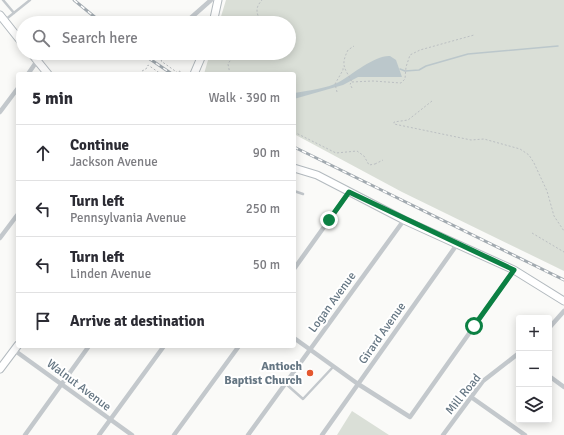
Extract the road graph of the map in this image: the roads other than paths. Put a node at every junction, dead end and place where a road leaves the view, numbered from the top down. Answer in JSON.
{"nodes":[{"id":1,"x":3,"y":0,"type":"edge"},
{"id":2,"x":30,"y":0,"type":"edge"},
{"id":3,"x":211,"y":0,"type":"edge"},
{"id":4,"x":218,"y":0,"type":"edge"},
{"id":5,"x":14,"y":13,"type":"junction"},
{"id":6,"x":193,"y":16,"type":"edge"},
{"id":7,"x":214,"y":16,"type":"edge"},
{"id":8,"x":2,"y":18,"type":"edge"},
{"id":9,"x":16,"y":35,"type":"edge"},
{"id":10,"x":200,"y":60,"type":"edge"},
{"id":11,"x":37,"y":61,"type":"joint"},
{"id":12,"x":29,"y":72,"type":"edge"},
{"id":13,"x":46,"y":72,"type":"edge"},
{"id":14,"x":195,"y":72,"type":"edge"},
{"id":15,"x":16,"y":91,"type":"edge"},
{"id":16,"x":0,"y":112,"type":"edge"},
{"id":17,"x":296,"y":169,"type":"edge"},
{"id":18,"x":296,"y":192,"type":"edge"},
{"id":19,"x":349,"y":192,"type":"junction"},
{"id":20,"x":302,"y":194,"type":"dead end"},
{"id":21,"x":16,"y":217,"type":"edge"},
{"id":22,"x":404,"y":220,"type":"junction"},
{"id":23,"x":0,"y":238,"type":"edge"},
{"id":24,"x":458,"y":243,"type":"junction"},
{"id":25,"x":296,"y":266,"type":"edge"},
{"id":26,"x":514,"y":270,"type":"junction"},
{"id":27,"x":564,"y":301,"type":"edge"},
{"id":28,"x":564,"y":311,"type":"edge"},
{"id":29,"x":552,"y":325,"type":"edge"},
{"id":30,"x":296,"y":340,"type":"edge"},
{"id":31,"x":16,"y":348,"type":"edge"},
{"id":32,"x":88,"y":348,"type":"edge"},
{"id":33,"x":163,"y":348,"type":"edge"},
{"id":34,"x":238,"y":348,"type":"edge"},
{"id":35,"x":310,"y":350,"type":"junction"},
{"id":36,"x":516,"y":355,"type":"edge"},
{"id":37,"x":333,"y":367,"type":"junction"},
{"id":38,"x":0,"y":369,"type":"edge"},
{"id":39,"x":552,"y":378,"type":"edge"},
{"id":40,"x":62,"y":383,"type":"junction"},
{"id":41,"x":285,"y":384,"type":"junction"},
{"id":42,"x":358,"y":384,"type":"junction"},
{"id":43,"x":564,"y":387,"type":"edge"},
{"id":44,"x":471,"y":397,"type":"junction"},
{"id":45,"x":110,"y":420,"type":"junction"},
{"id":46,"x":25,"y":435,"type":"edge"},
{"id":47,"x":99,"y":435,"type":"edge"},
{"id":48,"x":132,"y":435,"type":"edge"},
{"id":49,"x":174,"y":435,"type":"edge"},
{"id":50,"x":248,"y":435,"type":"edge"},
{"id":51,"x":322,"y":435,"type":"edge"},
{"id":52,"x":443,"y":435,"type":"edge"},
{"id":53,"x":525,"y":435,"type":"edge"}],
"edges":[{"from":1,"to":5,"type":"lane"},
{"from":2,"to":5,"type":"lane"},
{"from":3,"to":6,"type":"street"},
{"from":4,"to":7,"type":"main road"},
{"from":5,"to":8,"type":"lane"},
{"from":8,"to":9,"type":"main road"},
{"from":10,"to":14,"type":"main road"},
{"from":11,"to":12,"type":"street"},
{"from":11,"to":13,"type":"main road"},
{"from":15,"to":16,"type":"street"},
{"from":17,"to":19,"type":"main road"},
{"from":18,"to":20,"type":"lane"},
{"from":19,"to":22,"type":"main road"},
{"from":19,"to":25,"type":"street"},
{"from":21,"to":23,"type":"street"},
{"from":22,"to":24,"type":"main road"},
{"from":22,"to":35,"type":"street","name":"Logan Avenue"},
{"from":24,"to":26,"type":"main road"},
{"from":24,"to":42,"type":"street","name":"Girard Avenue"},
{"from":26,"to":27,"type":"main road"},
{"from":26,"to":42,"type":"street"},
{"from":28,"to":29,"type":"street"},
{"from":30,"to":35,"type":"street"},
{"from":31,"to":38,"type":"main road"},
{"from":31,"to":40,"type":"street","name":"Walnut Avenue"},
{"from":32,"to":40,"type":"street"},
{"from":33,"to":45,"type":"street"},
{"from":34,"to":49,"type":"street"},
{"from":35,"to":37,"type":"street"},
{"from":35,"to":41,"type":"street","name":"Logan Avenue"},
{"from":36,"to":44,"type":"street","name":"Mill Road"},
{"from":37,"to":41,"type":"lane"},
{"from":37,"to":42,"type":"street"},
{"from":39,"to":43,"type":"street"},
{"from":40,"to":45,"type":"street","name":"Walnut Avenue"},
{"from":40,"to":46,"type":"street"},
{"from":41,"to":50,"type":"street","name":"Logan Avenue"},
{"from":42,"to":51,"type":"street","name":"Girard Avenue"},
{"from":44,"to":52,"type":"street","name":"Mill Road"},
{"from":44,"to":53,"type":"street"},
{"from":45,"to":47,"type":"street"},
{"from":45,"to":48,"type":"street","name":"Walnut Avenue"}]}
